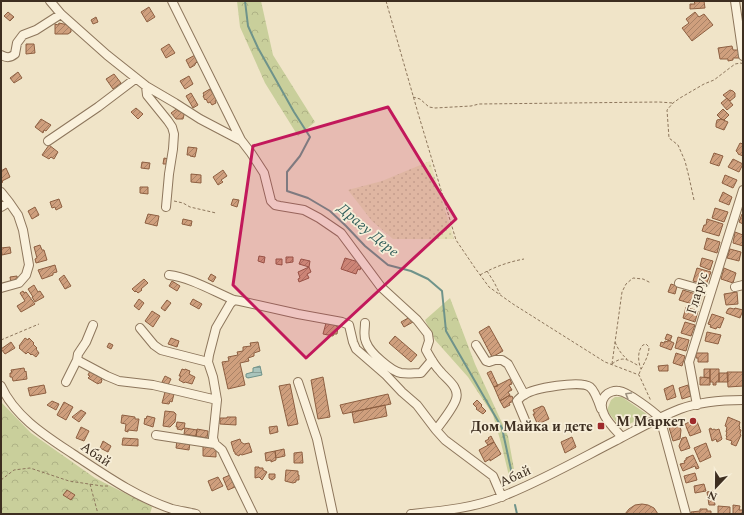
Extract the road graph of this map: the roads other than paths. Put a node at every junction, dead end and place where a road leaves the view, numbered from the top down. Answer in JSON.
{"nodes":[{"id":1,"x":50,"y":1,"type":"edge"},
{"id":2,"x":172,"y":1,"type":"edge"},
{"id":3,"x":735,"y":1,"type":"edge"},
{"id":4,"x":61,"y":14,"type":"junction"},
{"id":5,"x":1,"y":55,"type":"edge"},
{"id":6,"x":743,"y":56,"type":"edge"},
{"id":7,"x":135,"y":79,"type":"junction"},
{"id":8,"x":146,"y":86,"type":"junction"},
{"id":9,"x":241,"y":140,"type":"junction"},
{"id":10,"x":48,"y":141,"type":"dead end"},
{"id":11,"x":743,"y":190,"type":"edge"},
{"id":12,"x":1,"y":192,"type":"edge"},
{"id":13,"x":9,"y":202,"type":"junction"},
{"id":14,"x":167,"y":204,"type":"road end"},
{"id":15,"x":1,"y":207,"type":"edge"},
{"id":16,"x":169,"y":275,"type":"dead end"},
{"id":17,"x":679,"y":283,"type":"dead end"},
{"id":18,"x":1,"y":288,"type":"edge"},
{"id":19,"x":711,"y":292,"type":"junction"},
{"id":20,"x":234,"y":300,"type":"junction"},
{"id":21,"x":365,"y":323,"type":"dead end"},
{"id":22,"x":93,"y":325,"type":"dead end"},
{"id":23,"x":140,"y":328,"type":"dead end"},
{"id":24,"x":476,"y":345,"type":"dead end"},
{"id":25,"x":77,"y":360,"type":"junction"},
{"id":26,"x":432,"y":360,"type":"junction"},
{"id":27,"x":208,"y":362,"type":"junction"},
{"id":28,"x":66,"y":382,"type":"dead end"},
{"id":29,"x":298,"y":382,"type":"dead end"},
{"id":30,"x":1,"y":386,"type":"edge"},
{"id":31,"x":524,"y":394,"type":"junction"},
{"id":32,"x":217,"y":400,"type":"junction"},
{"id":33,"x":743,"y":400,"type":"edge"},
{"id":34,"x":697,"y":405,"type":"junction"},
{"id":35,"x":601,"y":409,"type":"junction"},
{"id":36,"x":657,"y":415,"type":"junction"},
{"id":37,"x":527,"y":425,"type":"dead end"},
{"id":38,"x":436,"y":430,"type":"junction"},
{"id":39,"x":156,"y":435,"type":"dead end"},
{"id":40,"x":622,"y":438,"type":"junction"},
{"id":41,"x":215,"y":444,"type":"junction"},
{"id":42,"x":502,"y":497,"type":"junction"},
{"id":43,"x":196,"y":514,"type":"edge"},
{"id":44,"x":253,"y":514,"type":"edge"},
{"id":45,"x":332,"y":514,"type":"edge"},
{"id":46,"x":411,"y":514,"type":"edge"},
{"id":47,"x":686,"y":514,"type":"edge"}],
"edges":[{"from":1,"to":4,"type":"street"},
{"from":2,"to":9,"type":"street"},
{"from":3,"to":6,"type":"street"},
{"from":4,"to":5,"type":"street"},
{"from":4,"to":7,"type":"street"},
{"from":7,"to":8,"type":"street"},
{"from":7,"to":10,"type":"street"},
{"from":8,"to":9,"type":"street"},
{"from":8,"to":14,"type":"street"},
{"from":9,"to":26,"type":"street"},
{"from":11,"to":19,"type":"street","name":"Гларус"},
{"from":12,"to":13,"type":"street"},
{"from":13,"to":15,"type":"street"},
{"from":13,"to":18,"type":"street"},
{"from":16,"to":20,"type":"street"},
{"from":17,"to":19,"type":"street"},
{"from":19,"to":34,"type":"street","name":"Гларус"},
{"from":20,"to":27,"type":"street"},
{"from":20,"to":38,"type":"street"},
{"from":21,"to":26,"type":"street"},
{"from":22,"to":25,"type":"street"},
{"from":23,"to":27,"type":"street"},
{"from":24,"to":31,"type":"street"},
{"from":25,"to":28,"type":"street"},
{"from":25,"to":32,"type":"street"},
{"from":26,"to":38,"type":"street"},
{"from":27,"to":32,"type":"street"},
{"from":29,"to":45,"type":"street"},
{"from":30,"to":43,"type":"street","name":"Абай"},
{"from":31,"to":35,"type":"street"},
{"from":31,"to":37,"type":"street"},
{"from":32,"to":41,"type":"street"},
{"from":33,"to":34,"type":"street","name":"Абай"},
{"from":34,"to":36,"type":"street","name":"Абай"},
{"from":36,"to":35,"type":"street","one_way":true},
{"from":35,"to":40,"type":"street"},
{"from":36,"to":40,"type":"street","name":"Абай"},
{"from":36,"to":47,"type":"street"},
{"from":38,"to":42,"type":"street"},
{"from":39,"to":41,"type":"street"},
{"from":40,"to":42,"type":"street","name":"Абай"},
{"from":41,"to":44,"type":"street"},
{"from":42,"to":46,"type":"street","name":"Абай"}]}
